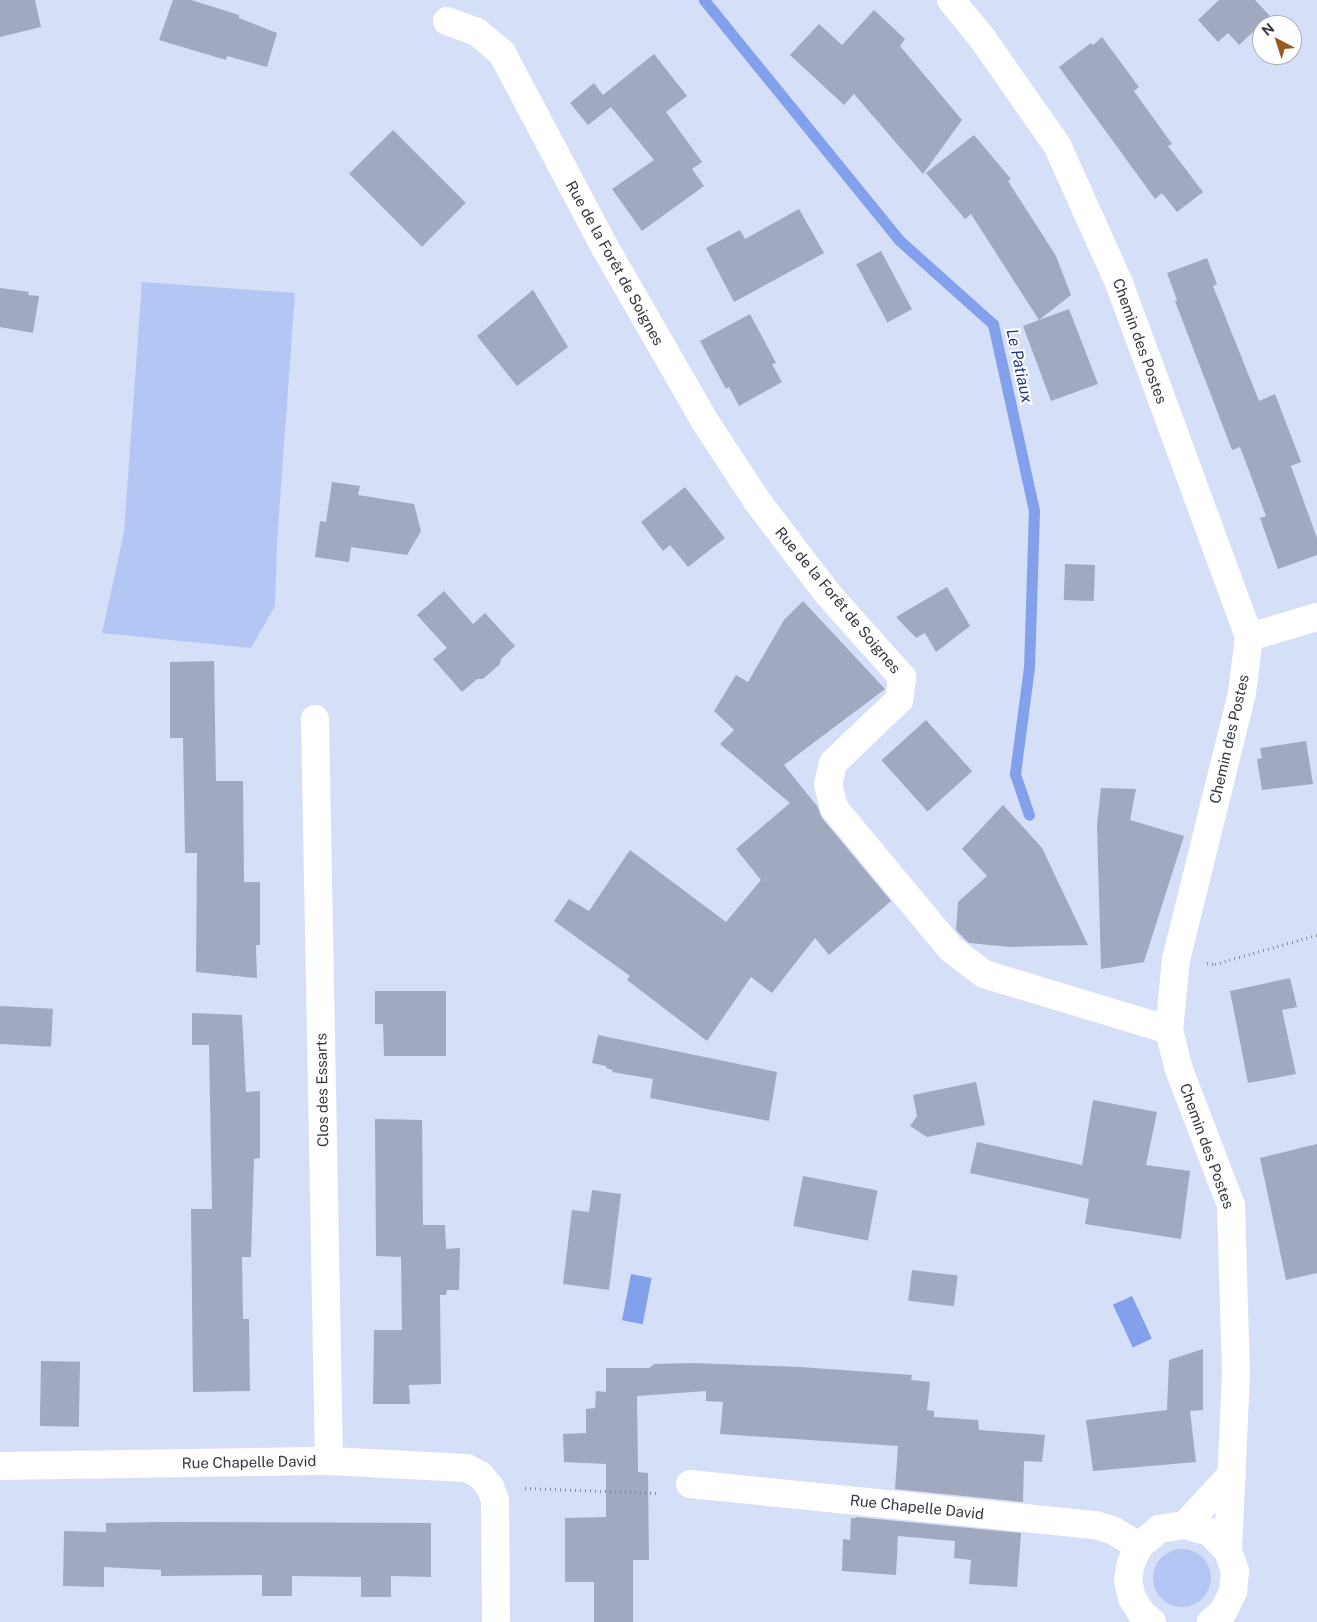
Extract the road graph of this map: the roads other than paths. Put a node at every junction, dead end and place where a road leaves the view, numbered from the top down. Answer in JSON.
{"nodes":[{"id":1,"x":951,"y":0,"type":"edge"},
{"id":2,"x":447,"y":21,"type":"dead end"},
{"id":3,"x":1317,"y":617,"type":"edge"},
{"id":4,"x":1249,"y":637,"type":"junction"},
{"id":5,"x":315,"y":719,"type":"dead end"},
{"id":6,"x":1169,"y":1030,"type":"junction"},
{"id":7,"x":329,"y":1461,"type":"junction"},
{"id":8,"x":0,"y":1466,"type":"edge"},
{"id":9,"x":1232,"y":1474,"type":"junction"},
{"id":10,"x":690,"y":1484,"type":"road end"},
{"id":11,"x":1185,"y":1525,"type":"junction"},
{"id":12,"x":1139,"y":1546,"type":"junction"},
{"id":13,"x":1228,"y":1551,"type":"junction"},
{"id":14,"x":1144,"y":1619,"type":"edge"},
{"id":15,"x":1222,"y":1619,"type":"edge"},
{"id":16,"x":496,"y":1622,"type":"edge"}],
"edges":[{"from":1,"to":4,"type":"street","name":"Chemin des Postes"},
{"from":2,"to":6,"type":"street","name":"Rue de la Forêt de Soignes"},
{"from":3,"to":4,"type":"street"},
{"from":4,"to":6,"type":"street","name":"Chemin des Postes"},
{"from":5,"to":7,"type":"street","name":"Clos des Essarts"},
{"from":6,"to":9,"type":"street","name":"Chemin des Postes"},
{"from":7,"to":8,"type":"street","name":"Rue Chapelle David"},
{"from":7,"to":16,"type":"street","name":"Rue Chapelle David"},
{"from":9,"to":11,"type":"street"},
{"from":9,"to":13,"type":"street","name":"Chemin des Postes"},
{"from":10,"to":12,"type":"street","name":"Rue Chapelle David"},
{"from":11,"to":12,"type":"street"},
{"from":11,"to":13,"type":"street"},
{"from":12,"to":14,"type":"street"},
{"from":13,"to":15,"type":"street"}]}
